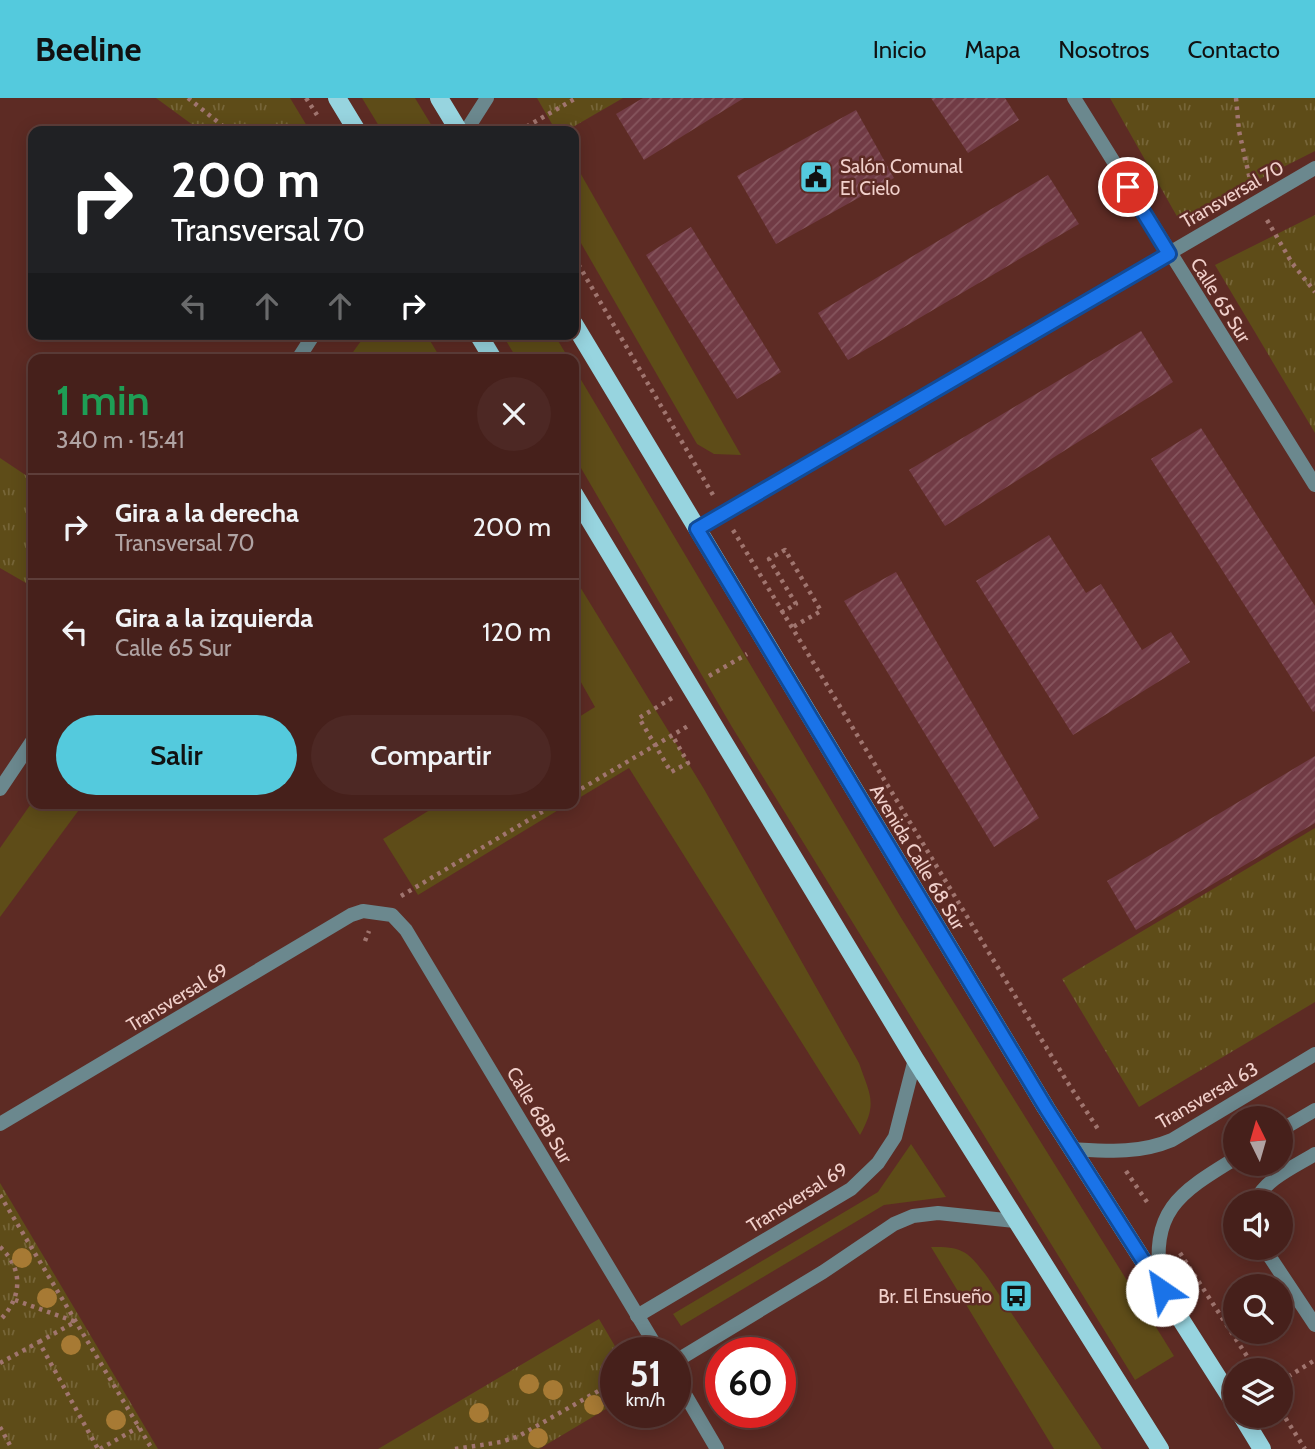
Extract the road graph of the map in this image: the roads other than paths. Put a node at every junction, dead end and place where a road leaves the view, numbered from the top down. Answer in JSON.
{"nodes":[{"id":1,"x":337,"y":98,"type":"edge"},
{"id":2,"x":439,"y":98,"type":"edge"},
{"id":3,"x":487,"y":98,"type":"edge"},
{"id":4,"x":1074,"y":98,"type":"edge"},
{"id":5,"x":354,"y":126,"type":"edge"},
{"id":6,"x":456,"y":126,"type":"edge"},
{"id":7,"x":469,"y":126,"type":"edge"},
{"id":8,"x":1315,"y":168,"type":"edge"},
{"id":9,"x":1169,"y":254,"type":"junction"},
{"id":10,"x":579,"y":332,"type":"edge"},
{"id":11,"x":1315,"y":485,"type":"edge"},
{"id":12,"x":579,"y":502,"type":"edge"},
{"id":13,"x":697,"y":529,"type":"junction"},
{"id":14,"x":28,"y":747,"type":"edge"},
{"id":15,"x":0,"y":789,"type":"edge"},
{"id":16,"x":376,"y":911,"type":"joint"},
{"id":17,"x":1315,"y":1054,"type":"edge"},
{"id":18,"x":915,"y":1059,"type":"junction"},
{"id":19,"x":1315,"y":1110,"type":"edge"},
{"id":20,"x":1293,"y":1123,"type":"edge"},
{"id":21,"x":0,"y":1124,"type":"edge"},
{"id":22,"x":1071,"y":1149,"type":"junction"},
{"id":23,"x":1315,"y":1154,"type":"edge"},
{"id":24,"x":1223,"y":1167,"type":"edge"},
{"id":25,"x":1263,"y":1190,"type":"edge"},
{"id":26,"x":1014,"y":1221,"type":"junction"},
{"id":27,"x":1272,"y":1260,"type":"edge"},
{"id":28,"x":1162,"y":1290,"type":"junction"},
{"id":29,"x":637,"y":1315,"type":"junction"},
{"id":30,"x":1315,"y":1325,"type":"edge"},
{"id":31,"x":650,"y":1337,"type":"edge"},
{"id":32,"x":691,"y":1352,"type":"edge"},
{"id":33,"x":1223,"y":1386,"type":"edge"},
{"id":34,"x":691,"y":1405,"type":"edge"},
{"id":35,"x":1249,"y":1428,"type":"edge"},
{"id":36,"x":717,"y":1449,"type":"edge"},
{"id":37,"x":1160,"y":1449,"type":"edge"},
{"id":38,"x":1262,"y":1449,"type":"edge"}],
"edges":[{"from":1,"to":5,"type":"main road"},
{"from":2,"to":6,"type":"main road"},
{"from":3,"to":7,"type":"street"},
{"from":4,"to":9,"type":"street","name":"Calle 65 Sur"},
{"from":8,"to":9,"type":"street","name":"Transversal 70"},
{"from":9,"to":11,"type":"street","name":"Calle 65 Sur"},
{"from":9,"to":13,"type":"street","name":"Transversal 70"},
{"from":10,"to":13,"type":"main road","name":"Avenida Calle 68 Sur"},
{"from":12,"to":18,"type":"main road"},
{"from":13,"to":22,"type":"main road","name":"Avenida Calle 68 Sur"},
{"from":14,"to":15,"type":"street"},
{"from":16,"to":21,"type":"street","name":"Transversal 69"},
{"from":16,"to":29,"type":"street","name":"Calle 68B Sur"},
{"from":17,"to":22,"type":"street","name":"Transversal 63"},
{"from":18,"to":26,"type":"main road"},
{"from":18,"to":29,"type":"street","name":"Transversal 69"},
{"from":19,"to":20,"type":"street"},
{"from":22,"to":28,"type":"main road","name":"Avenida Calle 68 Sur"},
{"from":23,"to":25,"type":"street"},
{"from":24,"to":28,"type":"street"},
{"from":26,"to":32,"type":"street"},
{"from":26,"to":37,"type":"main road"},
{"from":27,"to":30,"type":"street"},
{"from":28,"to":33,"type":"main road","name":"Avenida Calle 68 Sur"},
{"from":29,"to":31,"type":"street","name":"Calle 68B Sur"},
{"from":34,"to":36,"type":"street"},
{"from":35,"to":38,"type":"main road"}]}
